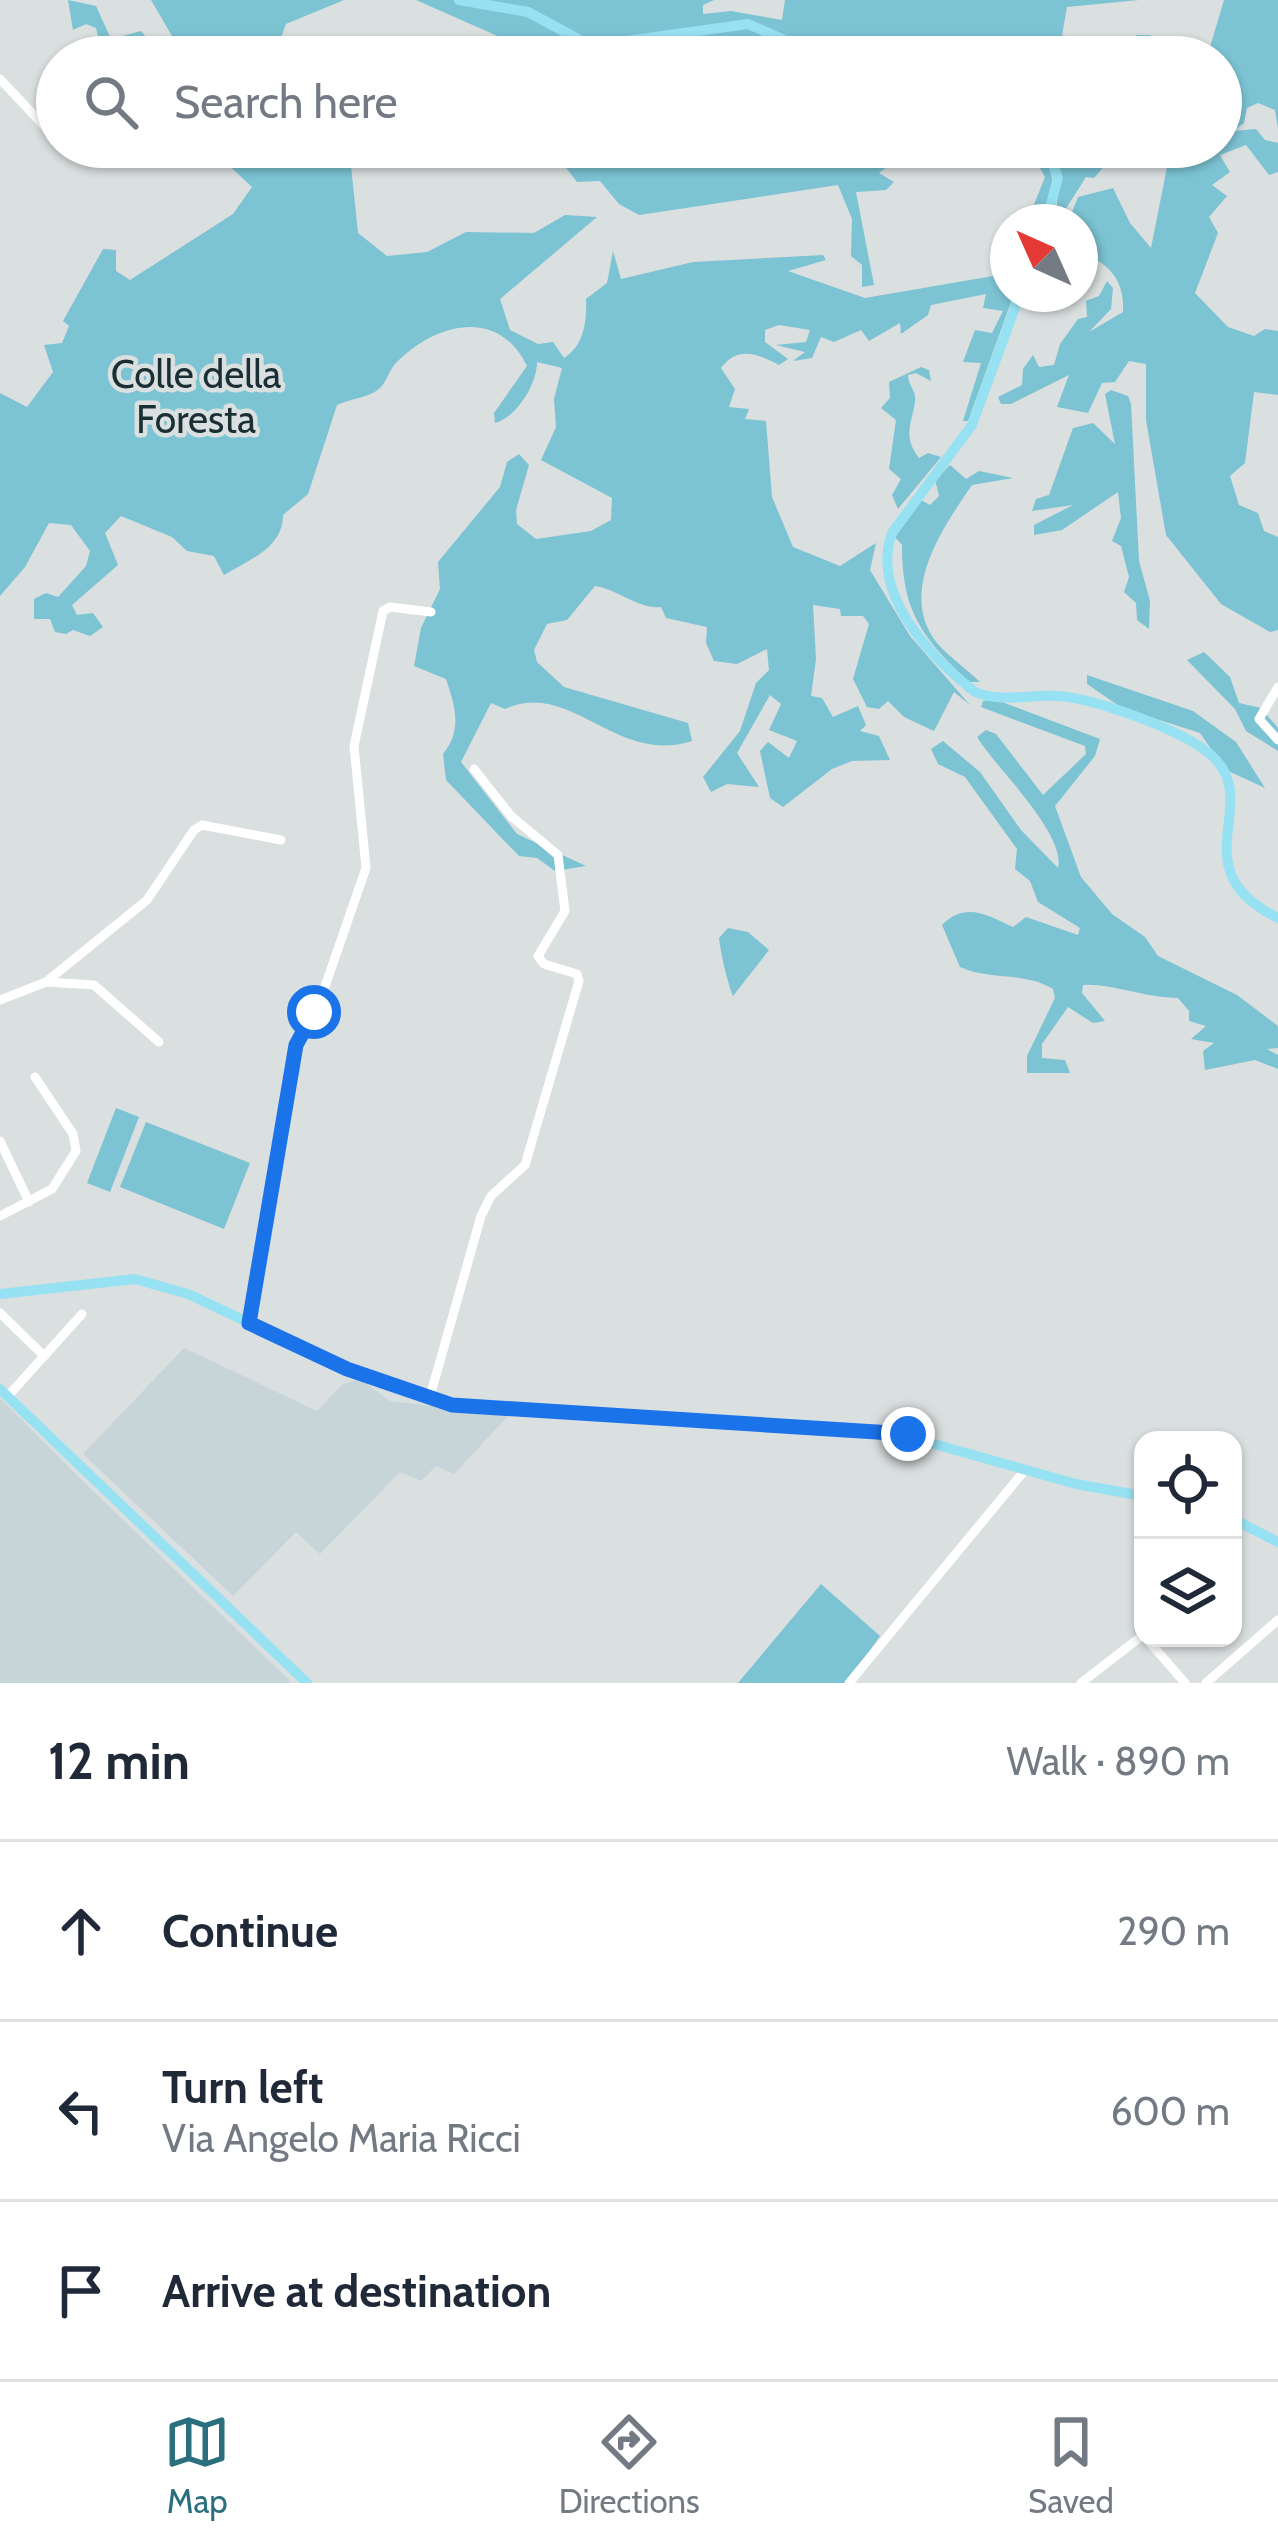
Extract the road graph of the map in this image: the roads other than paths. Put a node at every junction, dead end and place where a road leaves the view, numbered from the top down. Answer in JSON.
{"nodes":[{"id":1,"x":459,"y":0,"type":"edge"},
{"id":2,"x":572,"y":36,"type":"edge"},
{"id":3,"x":662,"y":36,"type":"edge"},
{"id":4,"x":776,"y":36,"type":"edge"},
{"id":5,"x":0,"y":79,"type":"edge"},
{"id":6,"x":36,"y":117,"type":"edge"},
{"id":7,"x":1054,"y":168,"type":"edge"},
{"id":8,"x":1051,"y":204,"type":"edge"},
{"id":9,"x":1013,"y":312,"type":"edge"},
{"id":10,"x":431,"y":612,"type":"dead end"},
{"id":11,"x":1278,"y":687,"type":"edge"},
{"id":12,"x":1278,"y":740,"type":"edge"},
{"id":13,"x":474,"y":769,"type":"dead end"},
{"id":14,"x":281,"y":840,"type":"dead end"},
{"id":15,"x":1278,"y":918,"type":"edge"},
{"id":16,"x":46,"y":982,"type":"junction"},
{"id":17,"x":0,"y":1000,"type":"edge"},
{"id":18,"x":159,"y":1042,"type":"dead end"},
{"id":19,"x":35,"y":1077,"type":"dead end"},
{"id":20,"x":0,"y":1141,"type":"edge"},
{"id":21,"x":28,"y":1202,"type":"junction"},
{"id":22,"x":0,"y":1216,"type":"edge"},
{"id":23,"x":2,"y":1293,"type":"edge"},
{"id":24,"x":0,"y":1313,"type":"edge"},
{"id":25,"x":82,"y":1315,"type":"dead end"},
{"id":26,"x":249,"y":1323,"type":"junction"},
{"id":27,"x":44,"y":1356,"type":"junction"},
{"id":28,"x":4,"y":1393,"type":"edge"},
{"id":29,"x":429,"y":1400,"type":"junction"},
{"id":30,"x":1025,"y":1470,"type":"junction"},
{"id":31,"x":1134,"y":1494,"type":"edge"},
{"id":32,"x":1242,"y":1524,"type":"edge"},
{"id":33,"x":1278,"y":1542,"type":"edge"},
{"id":34,"x":1278,"y":1620,"type":"edge"},
{"id":35,"x":1134,"y":1643,"type":"edge"},
{"id":36,"x":1154,"y":1647,"type":"edge"},
{"id":37,"x":308,"y":1683,"type":"edge"},
{"id":38,"x":848,"y":1683,"type":"edge"},
{"id":39,"x":1081,"y":1683,"type":"edge"},
{"id":40,"x":1185,"y":1683,"type":"edge"},
{"id":41,"x":1206,"y":1683,"type":"edge"}],
"edges":[{"from":1,"to":2,"type":"main road"},
{"from":3,"to":4,"type":"main road"},
{"from":5,"to":6,"type":"street"},
{"from":7,"to":8,"type":"main road"},
{"from":9,"to":15,"type":"main road"},
{"from":10,"to":26,"type":"street"},
{"from":11,"to":12,"type":"street"},
{"from":13,"to":29,"type":"street"},
{"from":14,"to":16,"type":"street"},
{"from":16,"to":17,"type":"street"},
{"from":16,"to":18,"type":"street"},
{"from":19,"to":21,"type":"street"},
{"from":20,"to":21,"type":"street"},
{"from":21,"to":22,"type":"street"},
{"from":23,"to":26,"type":"main road"},
{"from":24,"to":27,"type":"street"},
{"from":25,"to":27,"type":"street"},
{"from":26,"to":29,"type":"main road"},
{"from":27,"to":28,"type":"street"},
{"from":28,"to":37,"type":"main road"},
{"from":29,"to":30,"type":"main road"},
{"from":30,"to":31,"type":"main road"},
{"from":30,"to":38,"type":"street"},
{"from":32,"to":33,"type":"main road"},
{"from":34,"to":41,"type":"street"},
{"from":35,"to":39,"type":"street"},
{"from":36,"to":40,"type":"street"}]}
